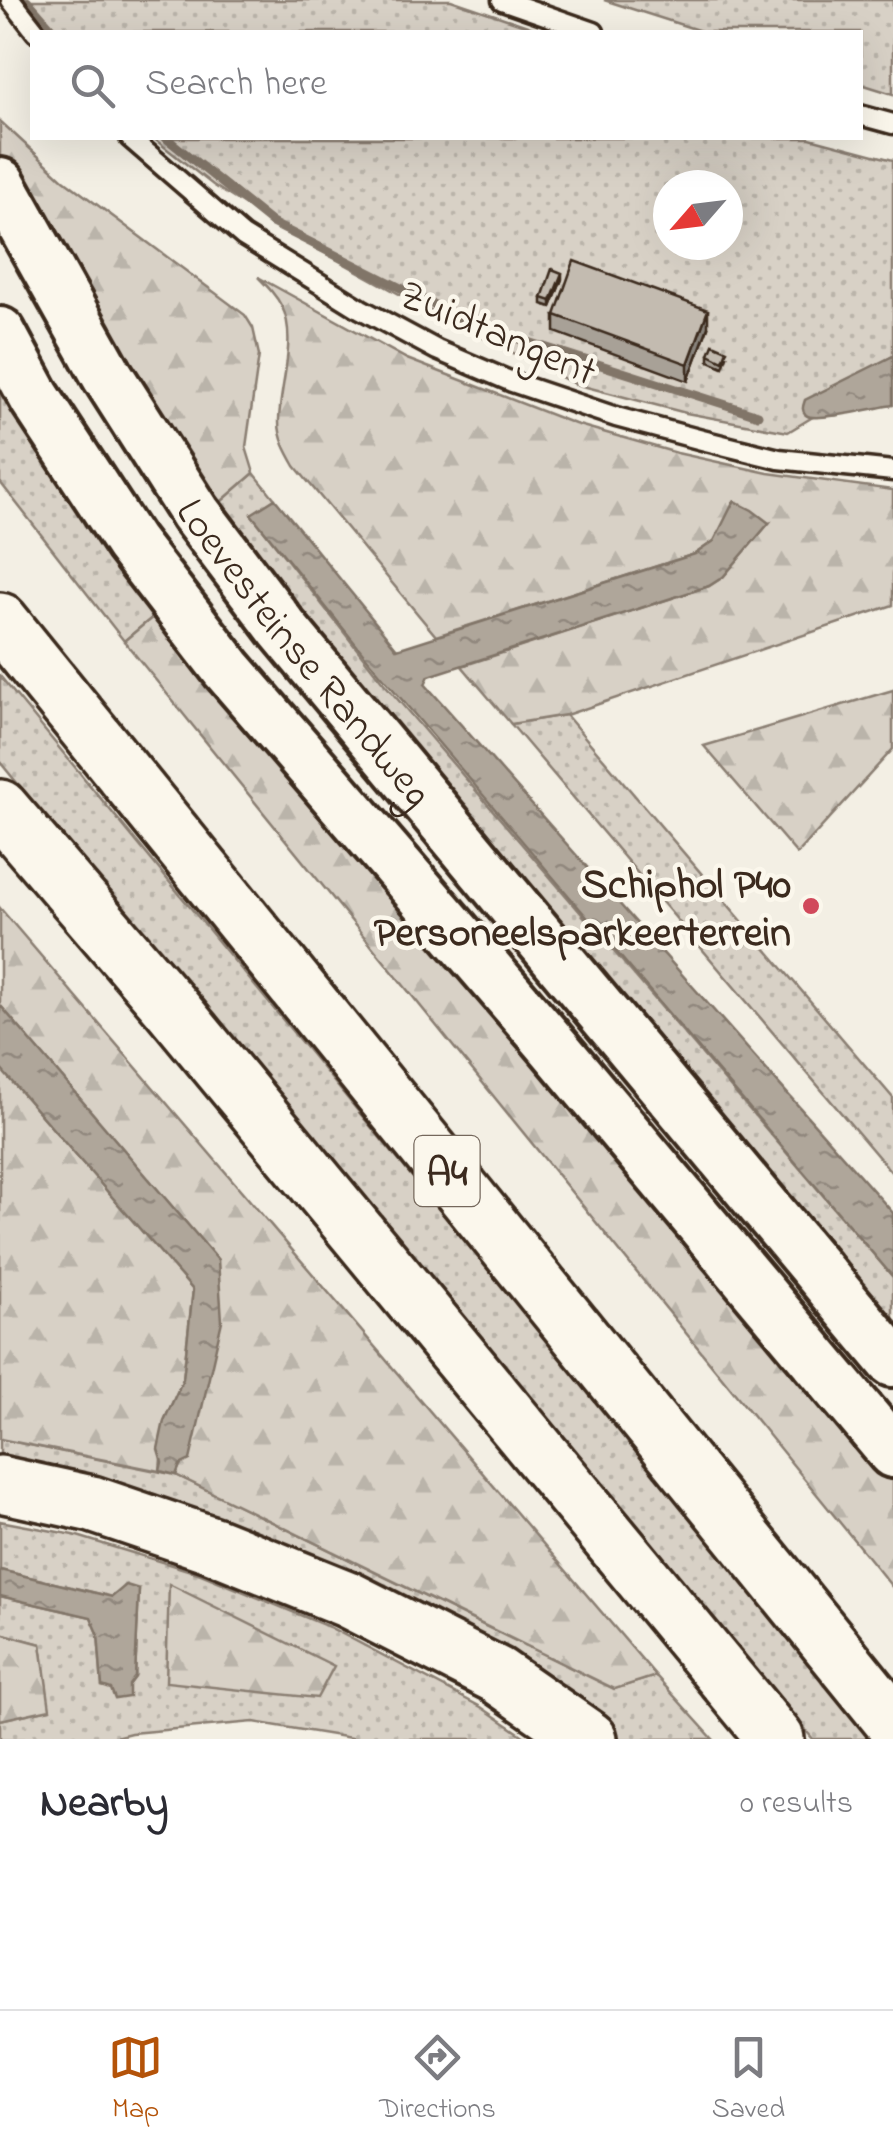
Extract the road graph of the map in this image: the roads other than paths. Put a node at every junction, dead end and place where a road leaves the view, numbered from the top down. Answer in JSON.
{"nodes":[{"id":1,"x":11,"y":0,"type":"edge"},
{"id":2,"x":502,"y":0,"type":"edge"},
{"id":3,"x":34,"y":30,"type":"edge"},
{"id":4,"x":588,"y":30,"type":"edge"},
{"id":5,"x":863,"y":106,"type":"edge"},
{"id":6,"x":893,"y":110,"type":"edge"},
{"id":7,"x":863,"y":116,"type":"edge"},
{"id":8,"x":893,"y":124,"type":"edge"},
{"id":9,"x":132,"y":140,"type":"edge"},
{"id":10,"x":0,"y":184,"type":"edge"},
{"id":11,"x":0,"y":332,"type":"edge"},
{"id":12,"x":893,"y":471,"type":"edge"},
{"id":13,"x":0,"y":620,"type":"edge"},
{"id":14,"x":0,"y":808,"type":"edge"},
{"id":15,"x":893,"y":1361,"type":"edge"},
{"id":16,"x":893,"y":1452,"type":"edge"},
{"id":17,"x":0,"y":1484,"type":"edge"},
{"id":18,"x":893,"y":1722,"type":"edge"},
{"id":19,"x":589,"y":1739,"type":"edge"},
{"id":20,"x":776,"y":1739,"type":"edge"}],
"edges":[{"from":1,"to":3,"type":"lane"},
{"from":2,"to":4,"type":"lane"},
{"from":5,"to":6,"type":"lane"},
{"from":7,"to":8,"type":"lane"},
{"from":9,"to":12,"type":"lane","name":"Zuidtangent"},
{"from":10,"to":15,"type":"street","name":"Loevesteinse Randweg"},
{"from":11,"to":16,"type":"street","name":"Loevesteinse Randweg"},
{"from":13,"to":18,"type":"highway","number":"A4"},
{"from":14,"to":20,"type":"highway","number":"A4"},
{"from":17,"to":19,"type":"highway"}]}
